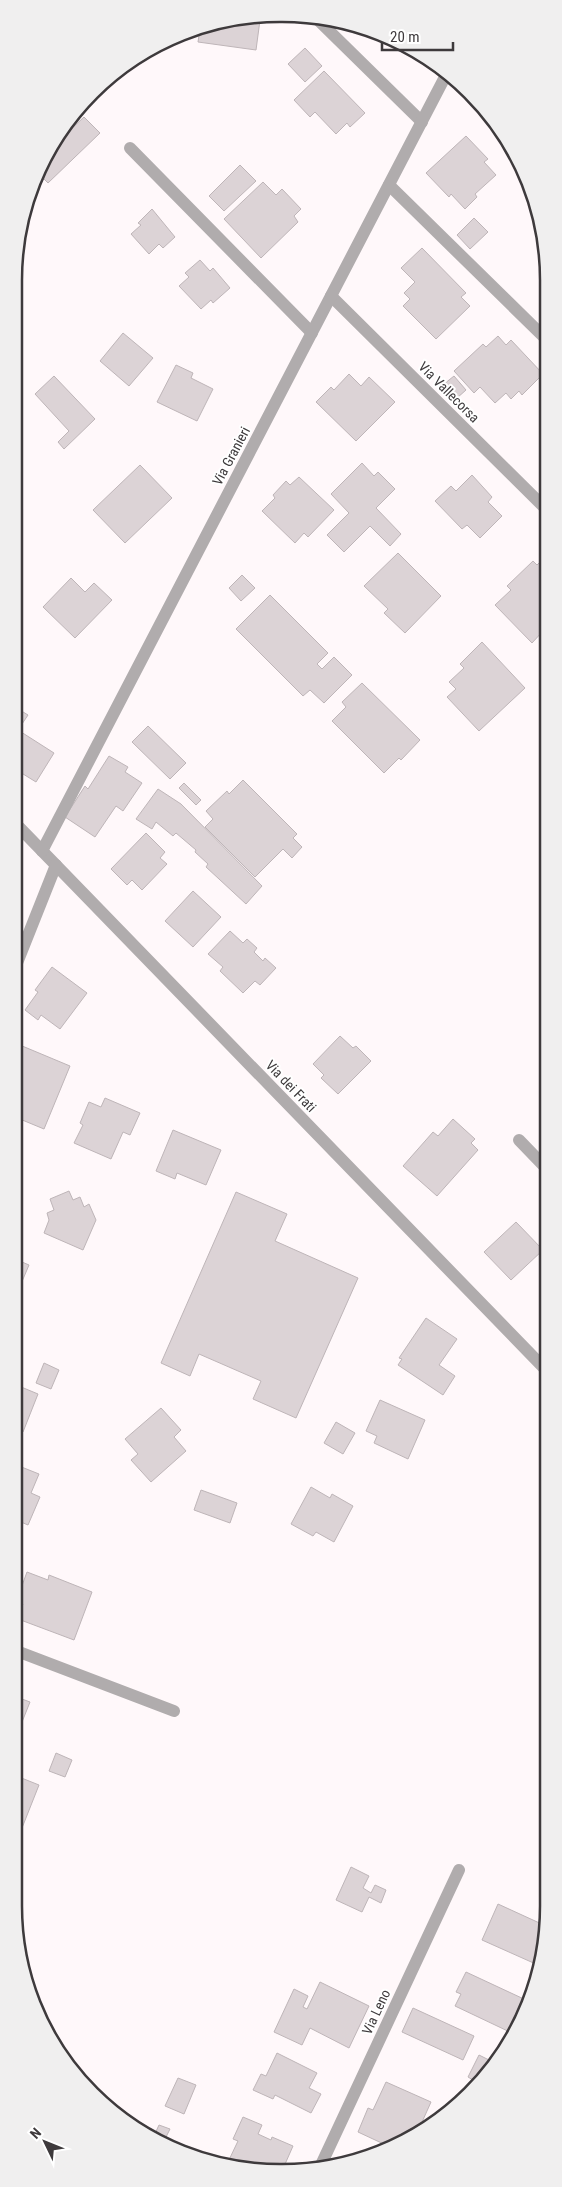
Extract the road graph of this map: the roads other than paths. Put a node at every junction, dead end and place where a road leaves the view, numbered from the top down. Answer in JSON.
{"nodes":[{"id":1,"x":324,"y":26,"type":"edge"},
{"id":2,"x":443,"y":80,"type":"edge"},
{"id":3,"x":422,"y":122,"type":"junction"},
{"id":4,"x":130,"y":148,"type":"dead end"},
{"id":5,"x":389,"y":185,"type":"junction"},
{"id":6,"x":331,"y":296,"type":"junction"},
{"id":7,"x":312,"y":333,"type":"junction"},
{"id":8,"x":540,"y":333,"type":"edge"},
{"id":9,"x":540,"y":503,"type":"edge"},
{"id":10,"x":22,"y":831,"type":"edge"},
{"id":11,"x":42,"y":851,"type":"junction"},
{"id":12,"x":56,"y":865,"type":"junction"},
{"id":13,"x":22,"y":950,"type":"edge"},
{"id":14,"x":519,"y":1140,"type":"dead end"},
{"id":15,"x":540,"y":1162,"type":"edge"},
{"id":16,"x":540,"y":1364,"type":"edge"},
{"id":17,"x":22,"y":1653,"type":"edge"},
{"id":18,"x":174,"y":1711,"type":"dead end"},
{"id":19,"x":459,"y":1870,"type":"dead end"},
{"id":20,"x":323,"y":2161,"type":"edge"}],
"edges":[{"from":1,"to":3,"type":"street"},
{"from":2,"to":3,"type":"street","name":"Via Granieri"},
{"from":3,"to":5,"type":"street","name":"Via Granieri"},
{"from":4,"to":7,"type":"street"},
{"from":5,"to":6,"type":"street","name":"Via Granieri"},
{"from":5,"to":8,"type":"street"},
{"from":6,"to":7,"type":"street","name":"Via Granieri"},
{"from":6,"to":9,"type":"street","name":"Via Vallecorsa"},
{"from":7,"to":11,"type":"street","name":"Via Granieri"},
{"from":10,"to":11,"type":"street","name":"Via dei Frati"},
{"from":11,"to":12,"type":"street","name":"Via dei Frati"},
{"from":12,"to":13,"type":"street"},
{"from":12,"to":16,"type":"street","name":"Via dei Frati"},
{"from":14,"to":15,"type":"street"},
{"from":17,"to":18,"type":"street"},
{"from":19,"to":20,"type":"street","name":"Via Leno"}]}
